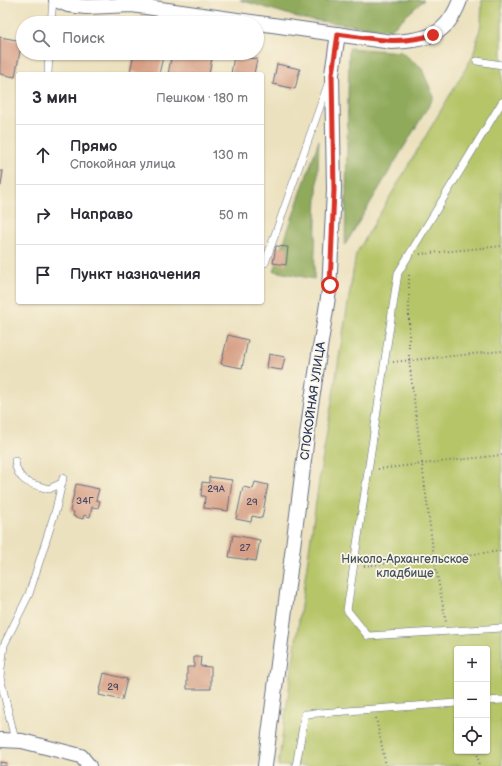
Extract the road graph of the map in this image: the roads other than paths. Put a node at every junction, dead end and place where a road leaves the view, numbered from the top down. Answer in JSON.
{"nodes":[{"id":1,"x":54,"y":0,"type":"edge"},
{"id":2,"x":460,"y":0,"type":"edge"},
{"id":3,"x":52,"y":16,"type":"edge"},
{"id":4,"x":210,"y":16,"type":"edge"},
{"id":5,"x":264,"y":24,"type":"edge"},
{"id":6,"x":338,"y":34,"type":"junction"},
{"id":7,"x":49,"y":60,"type":"edge"},
{"id":8,"x":477,"y":61,"type":"dead end"},
{"id":9,"x":502,"y":65,"type":"edge"},
{"id":10,"x":48,"y":72,"type":"edge"},
{"id":11,"x":332,"y":74,"type":"junction"},
{"id":12,"x":502,"y":102,"type":"edge"},
{"id":13,"x":265,"y":263,"type":"dead end"},
{"id":14,"x":15,"y":461,"type":"dead end"},
{"id":15,"x":502,"y":628,"type":"edge"},
{"id":16,"x":502,"y":700,"type":"edge"},
{"id":17,"x":490,"y":701,"type":"edge"},
{"id":18,"x":454,"y":703,"type":"edge"},
{"id":19,"x":0,"y":740,"type":"edge"},
{"id":20,"x":15,"y":740,"type":"junction"},
{"id":21,"x":89,"y":766,"type":"edge"},
{"id":22,"x":265,"y":766,"type":"edge"},
{"id":23,"x":296,"y":766,"type":"edge"}],
"edges":[{"from":1,"to":3,"type":"lane"},
{"from":1,"to":4,"type":"street"},
{"from":2,"to":6,"type":"street"},
{"from":5,"to":6,"type":"street"},
{"from":6,"to":11,"type":"street","name":"СПОКОЙНАЯ УЛИЦА"},
{"from":7,"to":10,"type":"lane"},
{"from":8,"to":9,"type":"lane"},
{"from":11,"to":13,"type":"lane"},
{"from":11,"to":22,"type":"street","name":"СПОКОЙНАЯ УЛИЦА"},
{"from":12,"to":15,"type":"lane"},
{"from":14,"to":20,"type":"lane"},
{"from":16,"to":17,"type":"lane"},
{"from":18,"to":23,"type":"lane"},
{"from":19,"to":20,"type":"street"},
{"from":20,"to":21,"type":"street"}]}
